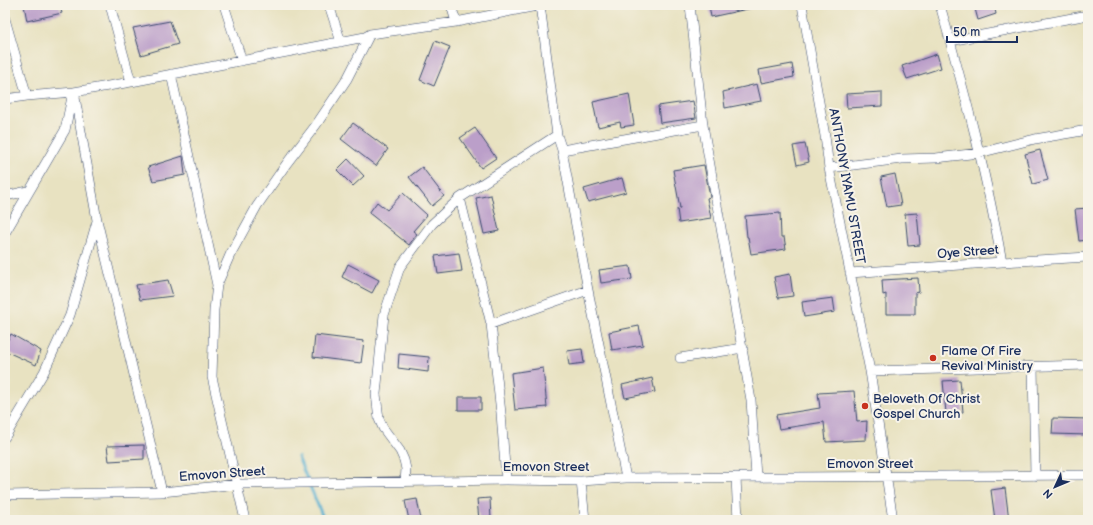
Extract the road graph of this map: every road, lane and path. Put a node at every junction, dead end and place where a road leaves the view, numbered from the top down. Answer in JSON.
{"nodes":[{"id":1,"x":110,"y":5,"type":"edge"},
{"id":2,"x":224,"y":5,"type":"edge"},
{"id":3,"x":329,"y":5,"type":"edge"},
{"id":4,"x":451,"y":5,"type":"edge"},
{"id":5,"x":541,"y":5,"type":"edge"},
{"id":6,"x":690,"y":5,"type":"edge"},
{"id":7,"x":802,"y":5,"type":"edge"},
{"id":8,"x":940,"y":5,"type":"edge"},
{"id":9,"x":1088,"y":16,"type":"edge"},
{"id":10,"x":5,"y":19,"type":"edge"},
{"id":11,"x":456,"y":22,"type":"junction"},
{"id":12,"x":370,"y":34,"type":"junction"},
{"id":13,"x":950,"y":40,"type":"junction"},
{"id":14,"x":341,"y":42,"type":"junction"},
{"id":15,"x":242,"y":61,"type":"junction"},
{"id":16,"x":172,"y":74,"type":"junction"},
{"id":17,"x":131,"y":82,"type":"junction"},
{"id":18,"x":74,"y":92,"type":"junction"},
{"id":19,"x":27,"y":96,"type":"junction"},
{"id":20,"x":5,"y":100,"type":"edge"},
{"id":21,"x":703,"y":125,"type":"junction"},
{"id":22,"x":1088,"y":130,"type":"edge"},
{"id":23,"x":557,"y":135,"type":"junction"},
{"id":24,"x":562,"y":150,"type":"junction"},
{"id":25,"x":979,"y":153,"type":"junction"},
{"id":26,"x":829,"y":168,"type":"junction"},
{"id":27,"x":28,"y":191,"type":"junction"},
{"id":28,"x":5,"y":196,"type":"edge"},
{"id":29,"x":460,"y":198,"type":"junction"},
{"id":30,"x":97,"y":220,"type":"junction"},
{"id":31,"x":5,"y":233,"type":"edge"},
{"id":32,"x":1088,"y":257,"type":"edge"},
{"id":33,"x":1002,"y":262,"type":"junction"},
{"id":34,"x":850,"y":274,"type":"junction"},
{"id":35,"x":217,"y":285,"type":"junction"},
{"id":36,"x":588,"y":290,"type":"junction"},
{"id":37,"x":491,"y":324,"type":"junction"},
{"id":38,"x":743,"y":348,"type":"junction"},
{"id":39,"x":680,"y":358,"type":"dead end"},
{"id":40,"x":1088,"y":365,"type":"edge"},
{"id":41,"x":1033,"y":366,"type":"junction"},
{"id":42,"x":870,"y":371,"type":"junction"},
{"id":43,"x":5,"y":436,"type":"edge"},
{"id":44,"x":1035,"y":476,"type":"junction"},
{"id":45,"x":1088,"y":476,"type":"edge"},
{"id":46,"x":756,"y":477,"type":"junction"},
{"id":47,"x":885,"y":477,"type":"junction"},
{"id":48,"x":626,"y":478,"type":"junction"},
{"id":49,"x":736,"y":478,"type":"junction"},
{"id":50,"x":506,"y":480,"type":"junction"},
{"id":51,"x":581,"y":481,"type":"junction"},
{"id":52,"x":405,"y":482,"type":"junction"},
{"id":53,"x":238,"y":484,"type":"junction"},
{"id":54,"x":162,"y":492,"type":"junction"},
{"id":55,"x":5,"y":495,"type":"edge"},
{"id":56,"x":245,"y":520,"type":"edge"},
{"id":57,"x":585,"y":520,"type":"edge"},
{"id":58,"x":738,"y":520,"type":"edge"},
{"id":59,"x":893,"y":520,"type":"edge"}],
"edges":[{"from":1,"to":17,"type":"street"},
{"from":2,"to":15,"type":"street"},
{"from":3,"to":14,"type":"street"},
{"from":4,"to":11,"type":"street"},
{"from":5,"to":11,"type":"street"},
{"from":5,"to":23,"type":"street"},
{"from":6,"to":21,"type":"street"},
{"from":7,"to":26,"type":"street","name":"ANTHONY IYAMU STREET"},
{"from":8,"to":13,"type":"street"},
{"from":9,"to":13,"type":"street"},
{"from":10,"to":19,"type":"street"},
{"from":11,"to":12,"type":"street"},
{"from":12,"to":14,"type":"street"},
{"from":12,"to":35,"type":"street"},
{"from":13,"to":25,"type":"street"},
{"from":14,"to":15,"type":"street"},
{"from":15,"to":16,"type":"street"},
{"from":16,"to":17,"type":"street"},
{"from":16,"to":35,"type":"street"},
{"from":17,"to":18,"type":"street"},
{"from":18,"to":19,"type":"street"},
{"from":18,"to":27,"type":"street"},
{"from":18,"to":30,"type":"street"},
{"from":19,"to":20,"type":"street"},
{"from":21,"to":24,"type":"street"},
{"from":21,"to":38,"type":"street"},
{"from":22,"to":25,"type":"street"},
{"from":23,"to":24,"type":"street"},
{"from":23,"to":29,"type":"street"},
{"from":24,"to":36,"type":"street"},
{"from":25,"to":26,"type":"street"},
{"from":25,"to":33,"type":"street"},
{"from":26,"to":34,"type":"street","name":"ANTHONY IYAMU STREET"},
{"from":27,"to":28,"type":"street"},
{"from":27,"to":31,"type":"street"},
{"from":29,"to":37,"type":"street"},
{"from":29,"to":52,"type":"street"},
{"from":30,"to":43,"type":"street"},
{"from":30,"to":54,"type":"street"},
{"from":32,"to":33,"type":"street","name":"Oye Street"},
{"from":33,"to":34,"type":"street","name":"Oye Street"},
{"from":34,"to":42,"type":"street","name":"ANTHONY IYAMU STREET"},
{"from":35,"to":53,"type":"street"},
{"from":36,"to":37,"type":"street"},
{"from":36,"to":48,"type":"street"},
{"from":37,"to":50,"type":"street"},
{"from":38,"to":39,"type":"street"},
{"from":38,"to":46,"type":"street"},
{"from":40,"to":41,"type":"street"},
{"from":41,"to":42,"type":"street"},
{"from":41,"to":44,"type":"street"},
{"from":42,"to":47,"type":"street"},
{"from":44,"to":45,"type":"street","name":"Emovon Street"},
{"from":44,"to":47,"type":"street","name":"Emovon Street"},
{"from":46,"to":47,"type":"street","name":"Emovon Street"},
{"from":46,"to":49,"type":"street","name":"Emovon Street"},
{"from":47,"to":59,"type":"street"},
{"from":48,"to":49,"type":"street","name":"Emovon Street"},
{"from":48,"to":51,"type":"street","name":"Emovon Street"},
{"from":49,"to":58,"type":"street"},
{"from":50,"to":51,"type":"street","name":"Emovon Street"},
{"from":50,"to":52,"type":"street","name":"Emovon Street"},
{"from":51,"to":57,"type":"street"},
{"from":52,"to":53,"type":"street","name":"Emovon Street"},
{"from":53,"to":54,"type":"street","name":"Emovon Street"},
{"from":53,"to":56,"type":"street"},
{"from":54,"to":55,"type":"street","name":"Emovon Street"}]}
